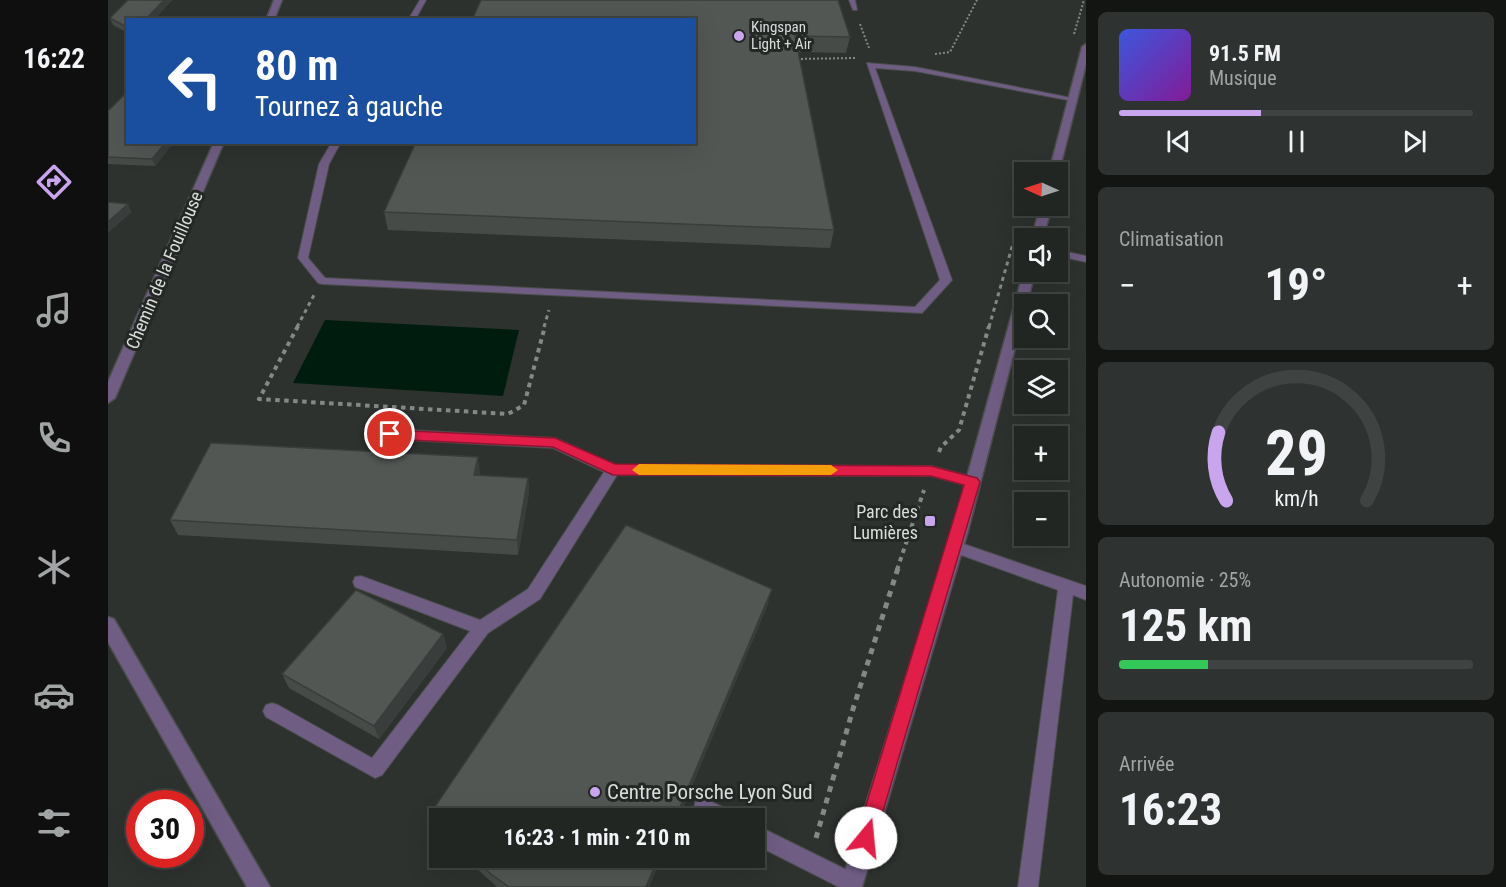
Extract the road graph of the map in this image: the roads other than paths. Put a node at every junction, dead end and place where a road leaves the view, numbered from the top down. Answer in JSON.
{"nodes":[{"id":1,"x":278,"y":0,"type":"edge"},
{"id":2,"x":423,"y":0,"type":"edge"},
{"id":3,"x":852,"y":0,"type":"edge"},
{"id":4,"x":855,"y":9,"type":"road end"},
{"id":5,"x":271,"y":18,"type":"edge"},
{"id":6,"x":412,"y":18,"type":"edge"},
{"id":7,"x":1086,"y":47,"type":"edge"},
{"id":8,"x":1073,"y":99,"type":"junction"},
{"id":9,"x":218,"y":144,"type":"edge"},
{"id":10,"x":336,"y":144,"type":"edge"},
{"id":11,"x":1057,"y":162,"type":"edge"},
{"id":12,"x":1068,"y":255,"type":"edge"},
{"id":13,"x":1086,"y":259,"type":"edge"},
{"id":14,"x":1026,"y":282,"type":"edge"},
{"id":15,"x":108,"y":398,"type":"edge"},
{"id":16,"x":390,"y":434,"type":"dead end"},
{"id":17,"x":613,"y":470,"type":"junction"},
{"id":18,"x":972,"y":482,"type":"junction"},
{"id":19,"x":955,"y":547,"type":"junction"},
{"id":20,"x":361,"y":582,"type":"dead end"},
{"id":21,"x":1066,"y":587,"type":"junction"},
{"id":22,"x":1086,"y":594,"type":"edge"},
{"id":23,"x":108,"y":625,"type":"edge"},
{"id":24,"x":482,"y":628,"type":"junction"},
{"id":25,"x":272,"y":711,"type":"dead end"},
{"id":26,"x":765,"y":839,"type":"edge"},
{"id":27,"x":851,"y":885,"type":"edge"},
{"id":28,"x":260,"y":887,"type":"edge"},
{"id":29,"x":1028,"y":887,"type":"edge"}],
"edges":[{"from":1,"to":5,"type":"street"},
{"from":2,"to":6,"type":"lane"},
{"from":3,"to":4,"type":"lane"},
{"from":7,"to":8,"type":"street"},
{"from":8,"to":10,"type":"lane"},
{"from":8,"to":11,"type":"street"},
{"from":9,"to":15,"type":"street","name":"Chemin de la Fouillouse"},
{"from":12,"to":13,"type":"lane"},
{"from":14,"to":18,"type":"street"},
{"from":16,"to":17,"type":"lane"},
{"from":17,"to":18,"type":"lane"},
{"from":17,"to":24,"type":"lane"},
{"from":18,"to":19,"type":"street"},
{"from":19,"to":21,"type":"lane"},
{"from":19,"to":27,"type":"street"},
{"from":20,"to":24,"type":"lane"},
{"from":21,"to":22,"type":"lane"},
{"from":21,"to":29,"type":"lane"},
{"from":23,"to":28,"type":"street"},
{"from":24,"to":25,"type":"lane"},
{"from":26,"to":27,"type":"lane"}]}
